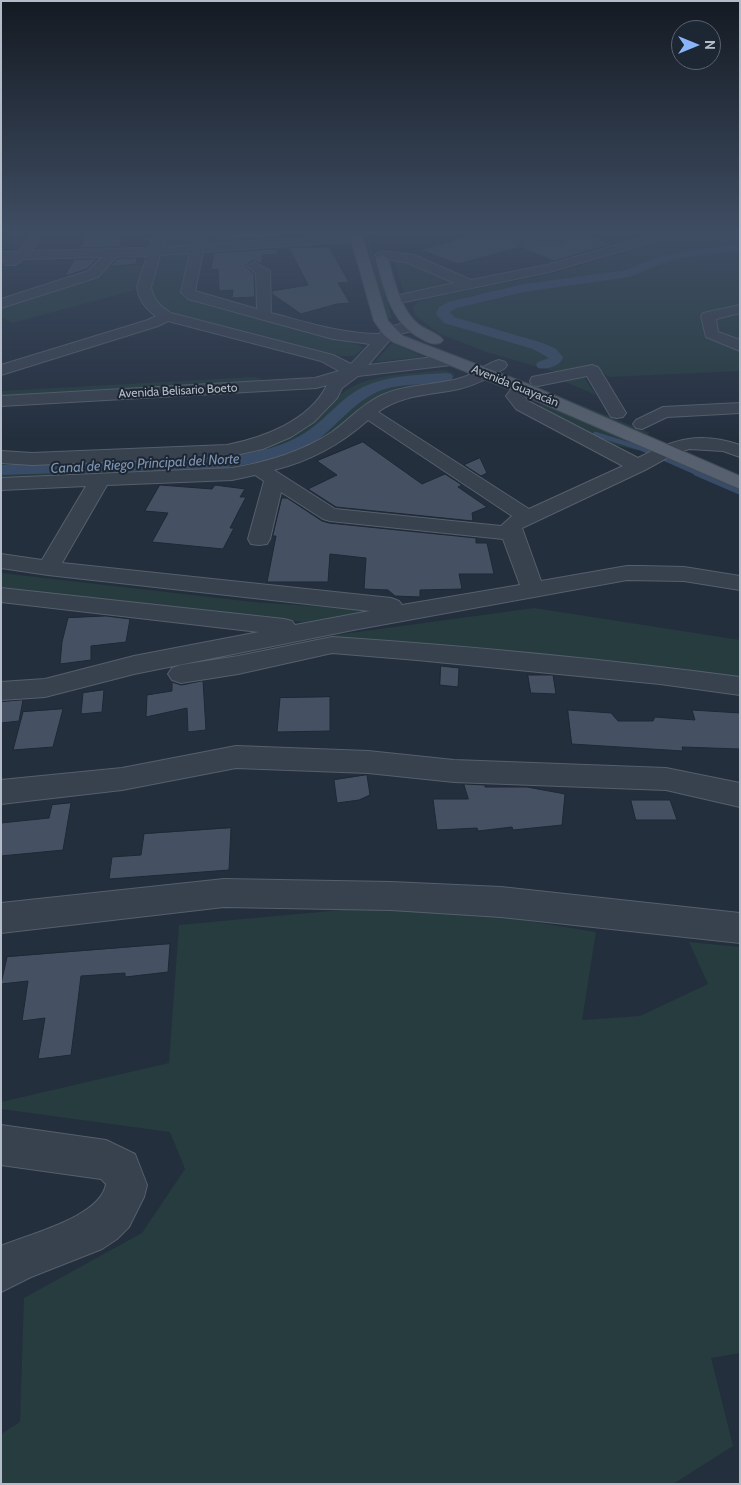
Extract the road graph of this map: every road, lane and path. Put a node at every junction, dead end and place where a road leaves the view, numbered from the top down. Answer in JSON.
{"nodes":[{"id":1,"x":148,"y":301,"type":"edge"},
{"id":2,"x":209,"y":301,"type":"edge"},
{"id":3,"x":264,"y":301,"type":"edge"},
{"id":4,"x":375,"y":301,"type":"edge"},
{"id":5,"x":395,"y":301,"type":"edge"},
{"id":6,"x":740,"y":309,"type":"edge"},
{"id":7,"x":166,"y":316,"type":"junction"},
{"id":8,"x":264,"y":316,"type":"junction"},
{"id":9,"x":412,"y":327,"type":"junction"},
{"id":10,"x":386,"y":336,"type":"junction"},
{"id":11,"x":740,"y":346,"type":"edge"},
{"id":12,"x":451,"y":360,"type":"junction"},
{"id":13,"x":492,"y":369,"type":"junction"},
{"id":14,"x":1,"y":370,"type":"edge"},
{"id":15,"x":354,"y":372,"type":"junction"},
{"id":16,"x":71,"y":381,"type":"dead end"},
{"id":17,"x":530,"y":384,"type":"junction"},
{"id":18,"x":1,"y":401,"type":"edge"},
{"id":19,"x":740,"y":408,"type":"edge"},
{"id":20,"x":366,"y":411,"type":"junction"},
{"id":21,"x":617,"y":414,"type":"junction"},
{"id":22,"x":642,"y":424,"type":"junction"},
{"id":23,"x":688,"y":443,"type":"junction"},
{"id":24,"x":667,"y":450,"type":"junction"},
{"id":25,"x":740,"y":451,"type":"edge"},
{"id":26,"x":1,"y":457,"type":"edge"},
{"id":27,"x":638,"y":466,"type":"junction"},
{"id":28,"x":740,"y":466,"type":"edge"},
{"id":29,"x":267,"y":474,"type":"junction"},
{"id":30,"x":100,"y":480,"type":"junction"},
{"id":31,"x":740,"y":482,"type":"edge"},
{"id":32,"x":1,"y":484,"type":"edge"},
{"id":33,"x":526,"y":516,"type":"junction"},
{"id":34,"x":512,"y":534,"type":"junction"},
{"id":35,"x":258,"y":539,"type":"dead end"},
{"id":36,"x":1,"y":561,"type":"edge"},
{"id":37,"x":48,"y":568,"type":"junction"},
{"id":38,"x":740,"y":583,"type":"edge"},
{"id":39,"x":533,"y":590,"type":"junction"},
{"id":40,"x":1,"y":596,"type":"edge"},
{"id":41,"x":422,"y":610,"type":"junction"},
{"id":42,"x":312,"y":630,"type":"junction"},
{"id":43,"x":85,"y":679,"type":"junction"},
{"id":44,"x":740,"y":686,"type":"edge"},
{"id":45,"x":1,"y":691,"type":"edge"},
{"id":46,"x":1,"y":792,"type":"edge"},
{"id":47,"x":740,"y":795,"type":"edge"},
{"id":48,"x":1,"y":918,"type":"edge"},
{"id":49,"x":740,"y":928,"type":"edge"},
{"id":50,"x":1,"y":1145,"type":"edge"},
{"id":51,"x":1,"y":1270,"type":"edge"}],
"edges":[{"from":1,"to":7,"type":"street"},
{"from":2,"to":8,"type":"street"},
{"from":3,"to":8,"type":"street"},
{"from":4,"to":10,"type":"main road"},
{"from":5,"to":9,"type":"main road","name":"Avenida Guayacán"},
{"from":6,"to":11,"type":"street"},
{"from":7,"to":14,"type":"street"},
{"from":7,"to":15,"type":"street"},
{"from":8,"to":10,"type":"street"},
{"from":9,"to":10,"type":"street"},
{"from":9,"to":13,"type":"main road","name":"Avenida Guayacán"},
{"from":10,"to":12,"type":"main road","name":"Avenida Guayacán"},
{"from":10,"to":15,"type":"street"},
{"from":12,"to":13,"type":"main road","name":"Avenida Guayacán"},
{"from":12,"to":15,"type":"street","name":"Avenida Belisario Boeto"},
{"from":13,"to":17,"type":"main road","name":"Avenida Guayacán"},
{"from":13,"to":20,"type":"street"},
{"from":15,"to":16,"type":"street","name":"Avenida Belisario Boeto"},
{"from":15,"to":18,"type":"street","name":"Avenida Belisario Boeto"},
{"from":15,"to":26,"type":"street"},
{"from":17,"to":21,"type":"main road","name":"Avenida Guayacán"},
{"from":17,"to":21,"type":"street"},
{"from":17,"to":24,"type":"main road","name":"Avenida Guayacán"},
{"from":17,"to":27,"type":"street"},
{"from":19,"to":22,"type":"street"},
{"from":20,"to":29,"type":"street"},
{"from":20,"to":33,"type":"street"},
{"from":21,"to":22,"type":"main road","name":"Avenida Guayacán"},
{"from":22,"to":23,"type":"main road","name":"Avenida Guayacán"},
{"from":23,"to":24,"type":"street"},
{"from":23,"to":25,"type":"street"},
{"from":23,"to":28,"type":"main road","name":"Avenida Guayacán"},
{"from":24,"to":27,"type":"street"},
{"from":24,"to":31,"type":"main road","name":"Avenida Guayacán"},
{"from":27,"to":33,"type":"street"},
{"from":29,"to":30,"type":"street"},
{"from":29,"to":34,"type":"street"},
{"from":29,"to":35,"type":"street"},
{"from":30,"to":32,"type":"street"},
{"from":30,"to":37,"type":"street"},
{"from":33,"to":34,"type":"street"},
{"from":34,"to":39,"type":"street"},
{"from":36,"to":37,"type":"street"},
{"from":37,"to":41,"type":"street"},
{"from":38,"to":39,"type":"street"},
{"from":39,"to":41,"type":"street"},
{"from":40,"to":42,"type":"street"},
{"from":41,"to":42,"type":"street"},
{"from":42,"to":43,"type":"street"},
{"from":43,"to":44,"type":"street"},
{"from":43,"to":45,"type":"street"},
{"from":46,"to":47,"type":"street"},
{"from":48,"to":49,"type":"street"},
{"from":50,"to":51,"type":"street"}]}
